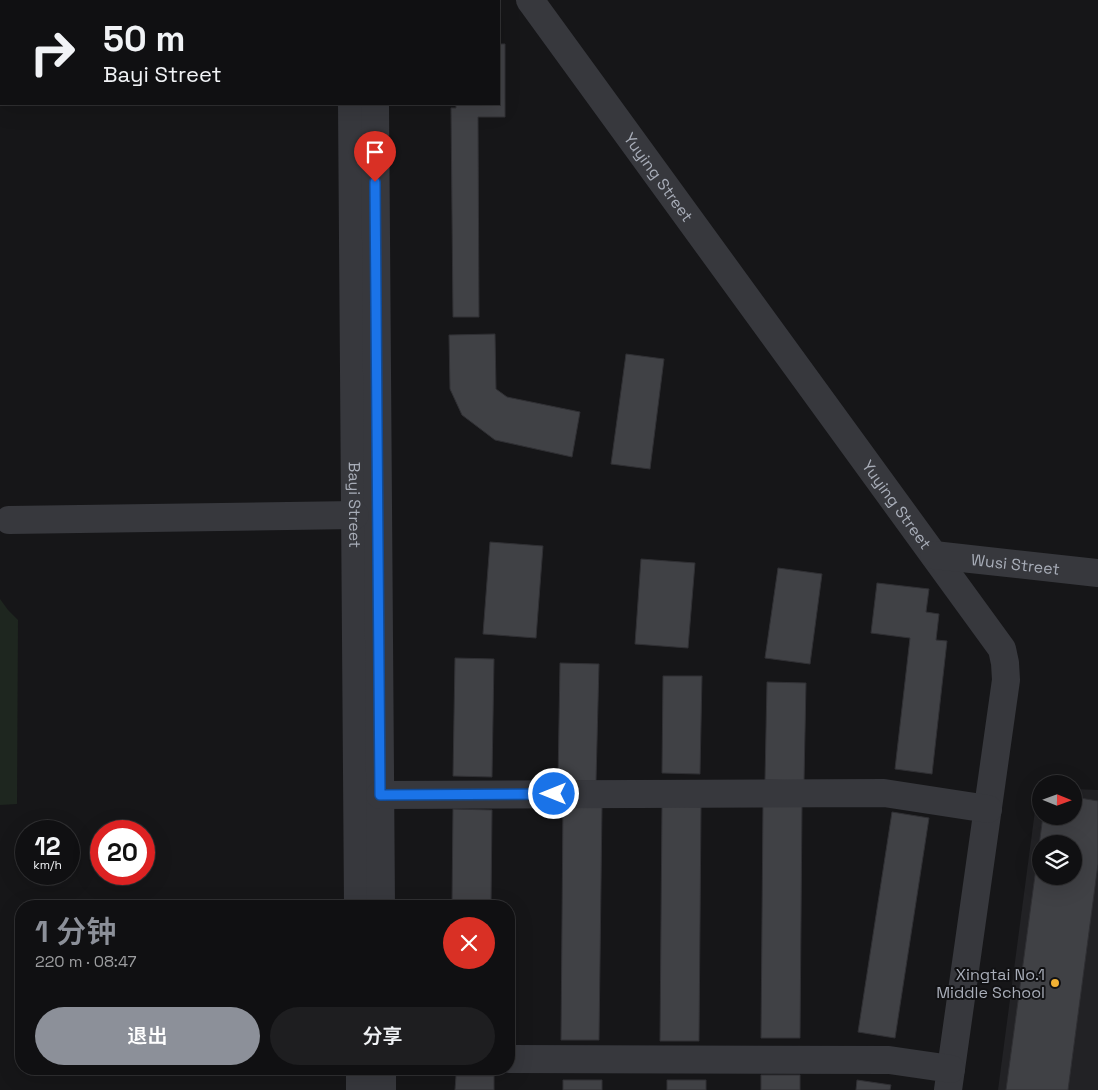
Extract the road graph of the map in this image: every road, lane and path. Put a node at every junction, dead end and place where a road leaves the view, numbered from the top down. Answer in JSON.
{"nodes":[{"id":1,"x":530,"y":0,"type":"edge"},
{"id":2,"x":352,"y":105,"type":"edge"},
{"id":3,"x":374,"y":105,"type":"edge"},
{"id":4,"x":355,"y":515,"type":"junction"},
{"id":5,"x":9,"y":520,"type":"dead end"},
{"id":6,"x":934,"y":555,"type":"junction"},
{"id":7,"x":1098,"y":573,"type":"edge"},
{"id":8,"x":380,"y":795,"type":"junction"},
{"id":9,"x":988,"y":809,"type":"junction"},
{"id":10,"x":358,"y":900,"type":"edge"},
{"id":11,"x":381,"y":900,"type":"edge"},
{"id":12,"x":515,"y":1059,"type":"edge"},
{"id":13,"x":360,"y":1075,"type":"edge"},
{"id":14,"x":382,"y":1075,"type":"edge"},
{"id":15,"x":949,"y":1079,"type":"edge"},
{"id":16,"x":360,"y":1090,"type":"edge"},
{"id":17,"x":382,"y":1090,"type":"edge"}],
"edges":[{"from":1,"to":6,"type":"street","name":"Yuying Street"},
{"from":2,"to":4,"type":"street","name":"Bayi Street"},
{"from":3,"to":8,"type":"street","name":"Bayi Street"},
{"from":4,"to":5,"type":"street"},
{"from":4,"to":10,"type":"street","name":"Bayi Street"},
{"from":6,"to":7,"type":"street","name":"Wusi Street"},
{"from":6,"to":9,"type":"street","name":"Yuying Street"},
{"from":8,"to":9,"type":"street"},
{"from":8,"to":11,"type":"street","name":"Bayi Street"},
{"from":9,"to":15,"type":"street","name":"Yuying Street"},
{"from":12,"to":15,"type":"street"},
{"from":13,"to":16,"type":"street"},
{"from":14,"to":17,"type":"street"}]}
